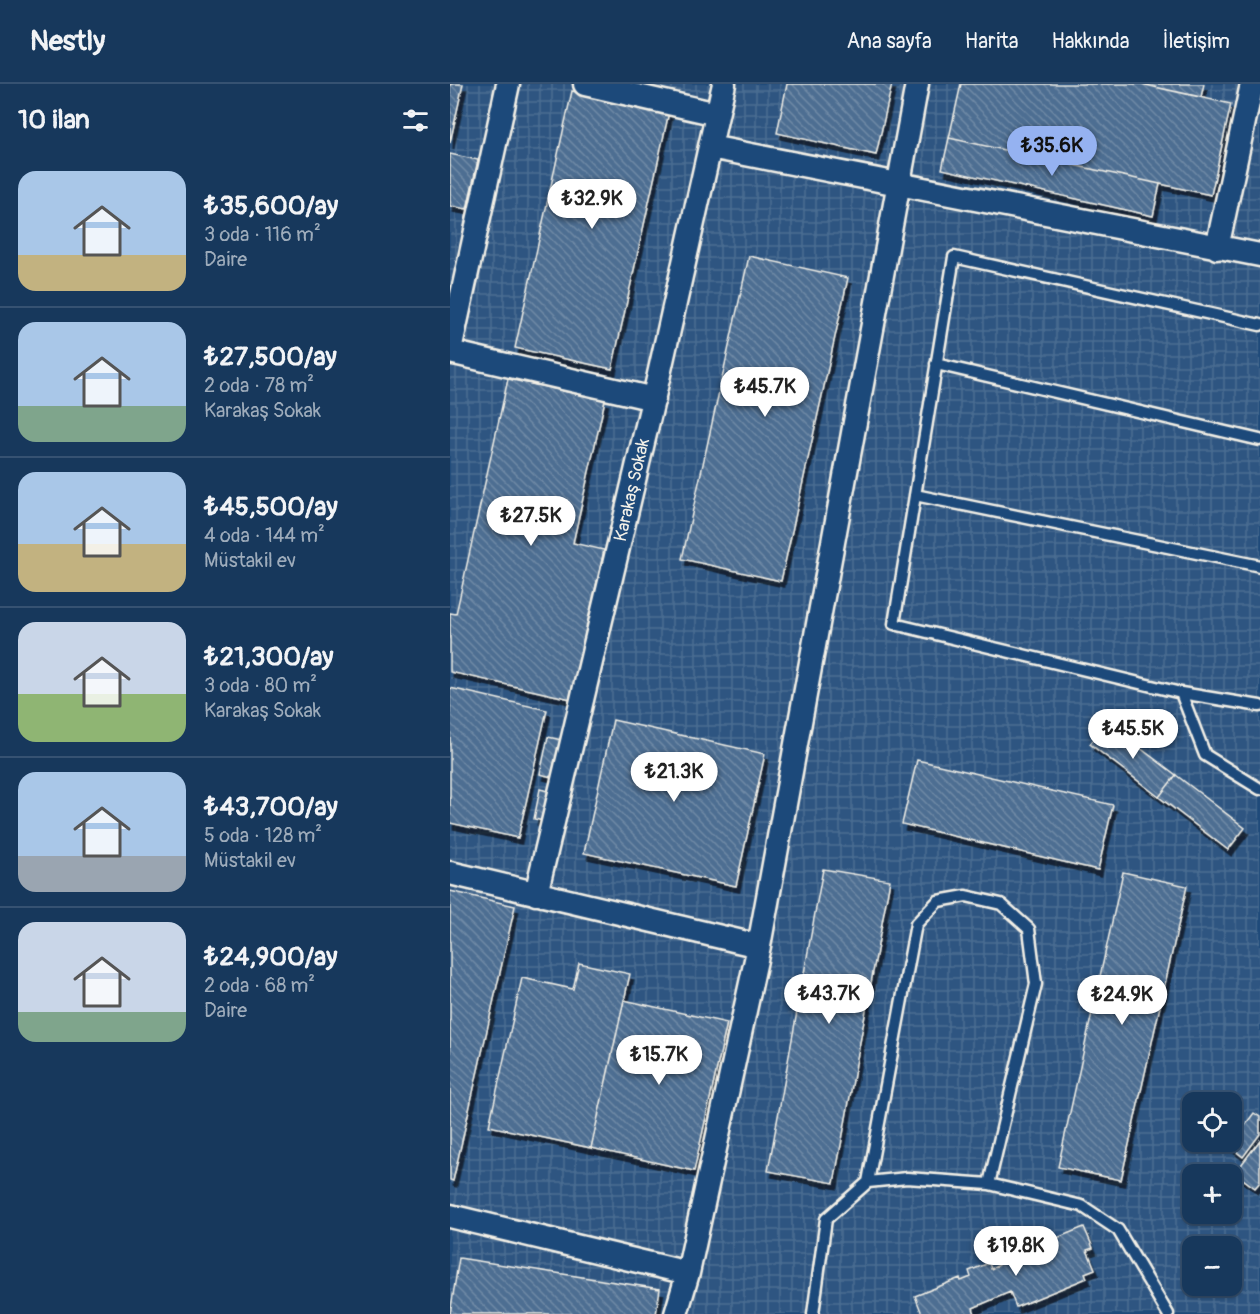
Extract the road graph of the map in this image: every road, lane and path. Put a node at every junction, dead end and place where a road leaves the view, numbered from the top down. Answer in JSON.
{"nodes":[{"id":1,"x":508,"y":84,"type":"edge"},
{"id":2,"x":585,"y":84,"type":"edge"},
{"id":3,"x":724,"y":84,"type":"edge"},
{"id":4,"x":917,"y":84,"type":"edge"},
{"id":5,"x":1252,"y":84,"type":"edge"},
{"id":6,"x":717,"y":114,"type":"junction"},
{"id":7,"x":710,"y":147,"type":"junction"},
{"id":8,"x":897,"y":184,"type":"junction"},
{"id":9,"x":1217,"y":248,"type":"junction"},
{"id":10,"x":1260,"y":255,"type":"edge"},
{"id":11,"x":1260,"y":325,"type":"edge"},
{"id":12,"x":450,"y":351,"type":"edge"},
{"id":13,"x":936,"y":364,"type":"junction"},
{"id":14,"x":654,"y":399,"type":"junction"},
{"id":15,"x":1260,"y":441,"type":"edge"},
{"id":16,"x":915,"y":495,"type":"junction"},
{"id":17,"x":1260,"y":566,"type":"edge"},
{"id":18,"x":1181,"y":693,"type":"junction"},
{"id":19,"x":1260,"y":706,"type":"edge"},
{"id":20,"x":1260,"y":789,"type":"edge"},
{"id":21,"x":450,"y":873,"type":"edge"},
{"id":22,"x":536,"y":894,"type":"junction"},
{"id":23,"x":759,"y":946,"type":"junction"},
{"id":24,"x":868,"y":1182,"type":"junction"},
{"id":25,"x":989,"y":1184,"type":"junction"},
{"id":26,"x":450,"y":1216,"type":"edge"},
{"id":27,"x":688,"y":1273,"type":"junction"},
{"id":28,"x":676,"y":1314,"type":"edge"},
{"id":29,"x":813,"y":1314,"type":"edge"},
{"id":30,"x":1168,"y":1314,"type":"edge"}],
"edges":[{"from":1,"to":12,"type":"street"},
{"from":2,"to":6,"type":"street"},
{"from":3,"to":6,"type":"street","name":"Karakaş Sokak"},
{"from":4,"to":8,"type":"street"},
{"from":5,"to":9,"type":"street"},
{"from":6,"to":7,"type":"street","name":"Karakaş Sokak"},
{"from":7,"to":8,"type":"street"},
{"from":7,"to":14,"type":"street","name":"Karakaş Sokak"},
{"from":8,"to":9,"type":"street"},
{"from":8,"to":23,"type":"street"},
{"from":9,"to":10,"type":"street"},
{"from":11,"to":13,"type":"lane"},
{"from":12,"to":14,"type":"street"},
{"from":13,"to":15,"type":"lane"},
{"from":13,"to":16,"type":"lane"},
{"from":14,"to":22,"type":"street","name":"Karakaş Sokak"},
{"from":16,"to":17,"type":"lane"},
{"from":16,"to":18,"type":"lane"},
{"from":18,"to":19,"type":"lane"},
{"from":18,"to":20,"type":"lane"},
{"from":21,"to":22,"type":"street"},
{"from":22,"to":23,"type":"street"},
{"from":23,"to":27,"type":"street"},
{"from":24,"to":25,"type":"lane"},
{"from":24,"to":25,"type":"lane"},
{"from":24,"to":29,"type":"lane"},
{"from":25,"to":30,"type":"lane"},
{"from":26,"to":27,"type":"street"},
{"from":27,"to":28,"type":"street"}]}
